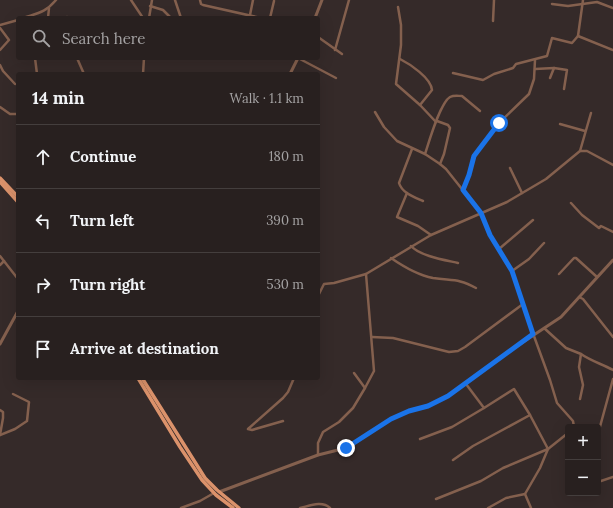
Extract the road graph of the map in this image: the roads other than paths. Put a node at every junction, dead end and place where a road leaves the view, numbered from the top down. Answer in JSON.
{"nodes":[{"id":1,"x":56,"y":0,"type":"edge"},
{"id":2,"x":131,"y":0,"type":"edge"},
{"id":3,"x":152,"y":0,"type":"edge"},
{"id":4,"x":175,"y":0,"type":"edge"},
{"id":5,"x":200,"y":0,"type":"edge"},
{"id":6,"x":253,"y":0,"type":"edge"},
{"id":7,"x":322,"y":0,"type":"edge"},
{"id":8,"x":349,"y":0,"type":"edge"},
{"id":9,"x":494,"y":0,"type":"edge"},
{"id":10,"x":274,"y":1,"type":"edge"},
{"id":11,"x":583,"y":2,"type":"edge"},
{"id":12,"x":552,"y":4,"type":"dead end"},
{"id":13,"x":150,"y":6,"type":"junction"},
{"id":14,"x":398,"y":7,"type":"dead end"},
{"id":15,"x":49,"y":8,"type":"junction"},
{"id":16,"x":613,"y":8,"type":"edge"},
{"id":17,"x":250,"y":15,"type":"junction"},
{"id":18,"x":27,"y":16,"type":"edge"},
{"id":19,"x":48,"y":16,"type":"edge"},
{"id":20,"x":142,"y":16,"type":"edge"},
{"id":21,"x":149,"y":16,"type":"edge"},
{"id":22,"x":169,"y":16,"type":"edge"},
{"id":23,"x":180,"y":16,"type":"edge"},
{"id":24,"x":254,"y":16,"type":"edge"},
{"id":25,"x":270,"y":16,"type":"edge"},
{"id":26,"x":316,"y":16,"type":"edge"},
{"id":27,"x":16,"y":21,"type":"edge"},
{"id":28,"x":493,"y":21,"type":"dead end"},
{"id":29,"x":0,"y":26,"type":"edge"},
{"id":30,"x":578,"y":36,"type":"junction"},
{"id":31,"x":320,"y":39,"type":"edge"},
{"id":32,"x":0,"y":50,"type":"edge"},
{"id":33,"x":335,"y":50,"type":"junction"},
{"id":34,"x":613,"y":50,"type":"edge"},
{"id":35,"x":342,"y":54,"type":"dead end"},
{"id":36,"x":400,"y":59,"type":"junction"},
{"id":37,"x":35,"y":60,"type":"edge"},
{"id":38,"x":78,"y":60,"type":"edge"},
{"id":39,"x":145,"y":60,"type":"edge"},
{"id":40,"x":297,"y":60,"type":"edge"},
{"id":41,"x":302,"y":60,"type":"edge"},
{"id":42,"x":535,"y":60,"type":"junction"},
{"id":43,"x":0,"y":66,"type":"edge"},
{"id":44,"x":554,"y":68,"type":"junction"},
{"id":45,"x":535,"y":69,"type":"junction"},
{"id":46,"x":37,"y":72,"type":"edge"},
{"id":47,"x":83,"y":72,"type":"edge"},
{"id":48,"x":143,"y":72,"type":"edge"},
{"id":49,"x":291,"y":72,"type":"edge"},
{"id":50,"x":454,"y":73,"type":"dead end"},
{"id":51,"x":336,"y":78,"type":"dead end"},
{"id":52,"x":550,"y":78,"type":"dead end"},
{"id":53,"x":16,"y":84,"type":"dead end"},
{"id":54,"x":564,"y":88,"type":"dead end"},
{"id":55,"x":420,"y":105,"type":"junction"},
{"id":56,"x":0,"y":107,"type":"edge"},
{"id":57,"x":480,"y":111,"type":"dead end"},
{"id":58,"x":375,"y":112,"type":"dead end"},
{"id":59,"x":591,"y":113,"type":"dead end"},
{"id":60,"x":16,"y":114,"type":"edge"},
{"id":61,"x":437,"y":121,"type":"junction"},
{"id":62,"x":560,"y":124,"type":"dead end"},
{"id":63,"x":585,"y":131,"type":"junction"},
{"id":64,"x":412,"y":149,"type":"junction"},
{"id":65,"x":580,"y":151,"type":"junction"},
{"id":66,"x":424,"y":154,"type":"junction"},
{"id":67,"x":440,"y":164,"type":"junction"},
{"id":68,"x":613,"y":165,"type":"edge"},
{"id":69,"x":510,"y":168,"type":"dead end"},
{"id":70,"x":0,"y":178,"type":"edge"},
{"id":71,"x":0,"y":182,"type":"edge"},
{"id":72,"x":463,"y":190,"type":"junction"},
{"id":73,"x":407,"y":193,"type":"junction"},
{"id":74,"x":522,"y":193,"type":"junction"},
{"id":75,"x":16,"y":196,"type":"edge"},
{"id":76,"x":16,"y":200,"type":"edge"},
{"id":77,"x":423,"y":201,"type":"dead end"},
{"id":78,"x":571,"y":203,"type":"dead end"},
{"id":79,"x":481,"y":213,"type":"junction"},
{"id":80,"x":533,"y":220,"type":"dead end"},
{"id":81,"x":613,"y":232,"type":"edge"},
{"id":82,"x":431,"y":235,"type":"junction"},
{"id":83,"x":544,"y":243,"type":"dead end"},
{"id":84,"x":411,"y":246,"type":"junction"},
{"id":85,"x":499,"y":249,"type":"junction"},
{"id":86,"x":0,"y":256,"type":"edge"},
{"id":87,"x":391,"y":258,"type":"junction"},
{"id":88,"x":613,"y":260,"type":"edge"},
{"id":89,"x":4,"y":261,"type":"junction"},
{"id":90,"x":458,"y":263,"type":"dead end"},
{"id":91,"x":0,"y":265,"type":"edge"},
{"id":92,"x":512,"y":271,"type":"junction"},
{"id":93,"x":366,"y":274,"type":"junction"},
{"id":94,"x":559,"y":274,"type":"dead end"},
{"id":95,"x":16,"y":276,"type":"edge"},
{"id":96,"x":597,"y":276,"type":"junction"},
{"id":97,"x":476,"y":288,"type":"dead end"},
{"id":98,"x":320,"y":292,"type":"edge"},
{"id":99,"x":578,"y":296,"type":"junction"},
{"id":100,"x":523,"y":304,"type":"junction"},
{"id":101,"x":16,"y":315,"type":"edge"},
{"id":102,"x":543,"y":328,"type":"junction"},
{"id":103,"x":533,"y":334,"type":"junction"},
{"id":104,"x":372,"y":337,"type":"junction"},
{"id":105,"x":613,"y":337,"type":"edge"},
{"id":106,"x":1,"y":343,"type":"edge"},
{"id":107,"x":581,"y":354,"type":"junction"},
{"id":108,"x":613,"y":370,"type":"edge"},
{"id":109,"x":354,"y":373,"type":"dead end"},
{"id":110,"x":613,"y":379,"type":"edge"},
{"id":111,"x":139,"y":380,"type":"edge"},
{"id":112,"x":143,"y":380,"type":"edge"},
{"id":113,"x":293,"y":380,"type":"edge"},
{"id":114,"x":466,"y":384,"type":"junction"},
{"id":115,"x":365,"y":388,"type":"junction"},
{"id":116,"x":13,"y":394,"type":"dead end"},
{"id":117,"x":580,"y":399,"type":"dead end"},
{"id":118,"x":484,"y":408,"type":"junction"},
{"id":119,"x":0,"y":410,"type":"edge"},
{"id":120,"x":530,"y":415,"type":"junction"},
{"id":121,"x":283,"y":421,"type":"dead end"},
{"id":122,"x":574,"y":424,"type":"edge"},
{"id":123,"x":601,"y":424,"type":"edge"},
{"id":124,"x":0,"y":435,"type":"edge"},
{"id":125,"x":565,"y":436,"type":"edge"},
{"id":126,"x":420,"y":439,"type":"dead end"},
{"id":127,"x":548,"y":449,"type":"junction"},
{"id":128,"x":318,"y":455,"type":"junction"},
{"id":129,"x":453,"y":460,"type":"dead end"},
{"id":130,"x":613,"y":477,"type":"edge"},
{"id":131,"x":601,"y":481,"type":"edge"},
{"id":132,"x":219,"y":492,"type":"junction"},
{"id":133,"x":214,"y":493,"type":"junction"},
{"id":134,"x":525,"y":494,"type":"junction"},
{"id":135,"x":436,"y":499,"type":"dead end"},
{"id":136,"x":181,"y":508,"type":"edge"},
{"id":137,"x":234,"y":508,"type":"edge"},
{"id":138,"x":239,"y":508,"type":"edge"},
{"id":139,"x":300,"y":508,"type":"edge"},
{"id":140,"x":330,"y":508,"type":"edge"},
{"id":141,"x":488,"y":508,"type":"edge"},
{"id":142,"x":531,"y":508,"type":"edge"}],
"edges":[{"from":1,"to":15,"type":"street"},
{"from":2,"to":20,"type":"street"},
{"from":3,"to":13,"type":"street"},
{"from":4,"to":23,"type":"street"},
{"from":5,"to":17,"type":"street"},
{"from":6,"to":17,"type":"street"},
{"from":7,"to":26,"type":"street"},
{"from":8,"to":33,"type":"street"},
{"from":9,"to":28,"type":"street"},
{"from":10,"to":25,"type":"street"},
{"from":11,"to":12,"type":"street"},
{"from":11,"to":16,"type":"street"},
{"from":11,"to":30,"type":"street"},
{"from":13,"to":21,"type":"street"},
{"from":13,"to":22,"type":"street"},
{"from":14,"to":36,"type":"street"},
{"from":15,"to":18,"type":"street"},
{"from":15,"to":19,"type":"street"},
{"from":17,"to":24,"type":"street"},
{"from":27,"to":29,"type":"street"},
{"from":29,"to":32,"type":"street"},
{"from":30,"to":34,"type":"street"},
{"from":30,"to":42,"type":"street"},
{"from":31,"to":33,"type":"street"},
{"from":33,"to":35,"type":"street"},
{"from":36,"to":55,"type":"street"},
{"from":36,"to":55,"type":"street"},
{"from":37,"to":46,"type":"street"},
{"from":38,"to":47,"type":"street"},
{"from":39,"to":48,"type":"street"},
{"from":40,"to":49,"type":"street"},
{"from":41,"to":51,"type":"street"},
{"from":42,"to":45,"type":"street"},
{"from":42,"to":50,"type":"street"},
{"from":43,"to":53,"type":"street"},
{"from":44,"to":45,"type":"street"},
{"from":44,"to":52,"type":"street"},
{"from":44,"to":54,"type":"street"},
{"from":45,"to":72,"type":"street"},
{"from":55,"to":61,"type":"street"},
{"from":56,"to":60,"type":"street"},
{"from":57,"to":61,"type":"street"},
{"from":58,"to":64,"type":"street"},
{"from":59,"to":63,"type":"street"},
{"from":61,"to":66,"type":"street"},
{"from":61,"to":67,"type":"street"},
{"from":62,"to":63,"type":"street"},
{"from":63,"to":65,"type":"street"},
{"from":64,"to":66,"type":"street"},
{"from":64,"to":73,"type":"street"},
{"from":65,"to":68,"type":"street"},
{"from":65,"to":74,"type":"street"},
{"from":66,"to":67,"type":"street"},
{"from":67,"to":72,"type":"street"},
{"from":69,"to":74,"type":"street"},
{"from":70,"to":75,"type":"main road"},
{"from":71,"to":76,"type":"main road"},
{"from":72,"to":79,"type":"street"},
{"from":73,"to":77,"type":"street"},
{"from":73,"to":82,"type":"street"},
{"from":74,"to":79,"type":"street"},
{"from":78,"to":81,"type":"street"},
{"from":79,"to":82,"type":"street"},
{"from":79,"to":85,"type":"street"},
{"from":80,"to":85,"type":"street"},
{"from":82,"to":84,"type":"street"},
{"from":83,"to":92,"type":"street"},
{"from":84,"to":87,"type":"street"},
{"from":84,"to":90,"type":"street"},
{"from":85,"to":92,"type":"street"},
{"from":86,"to":89,"type":"street"},
{"from":87,"to":93,"type":"street"},
{"from":87,"to":97,"type":"street"},
{"from":88,"to":96,"type":"street"},
{"from":89,"to":91,"type":"street"},
{"from":89,"to":95,"type":"street"},
{"from":92,"to":100,"type":"street"},
{"from":93,"to":98,"type":"street"},
{"from":93,"to":104,"type":"street"},
{"from":94,"to":96,"type":"street"},
{"from":96,"to":99,"type":"street"},
{"from":99,"to":102,"type":"street"},
{"from":99,"to":105,"type":"street"},
{"from":100,"to":103,"type":"street"},
{"from":100,"to":104,"type":"street"},
{"from":101,"to":106,"type":"street"},
{"from":102,"to":103,"type":"street"},
{"from":102,"to":107,"type":"street"},
{"from":103,"to":114,"type":"street"},
{"from":103,"to":122,"type":"street"},
{"from":104,"to":115,"type":"street"},
{"from":107,"to":108,"type":"street"},
{"from":107,"to":117,"type":"street"},
{"from":109,"to":115,"type":"street"},
{"from":110,"to":123,"type":"street"},
{"from":111,"to":133,"type":"main road"},
{"from":112,"to":132,"type":"main road"},
{"from":113,"to":121,"type":"street"},
{"from":114,"to":118,"type":"street"},
{"from":114,"to":128,"type":"street"},
{"from":115,"to":128,"type":"street"},
{"from":116,"to":124,"type":"street"},
{"from":118,"to":120,"type":"street"},
{"from":118,"to":126,"type":"street"},
{"from":119,"to":124,"type":"street"},
{"from":120,"to":127,"type":"street"},
{"from":120,"to":129,"type":"street"},
{"from":125,"to":127,"type":"street"},
{"from":127,"to":134,"type":"street"},
{"from":127,"to":135,"type":"street"},
{"from":128,"to":132,"type":"street"},
{"from":130,"to":131,"type":"street"},
{"from":132,"to":138,"type":"main road"},
{"from":133,"to":136,"type":"street"},
{"from":133,"to":137,"type":"main road"},
{"from":134,"to":141,"type":"street"},
{"from":134,"to":142,"type":"street"},
{"from":139,"to":140,"type":"street"}]}
